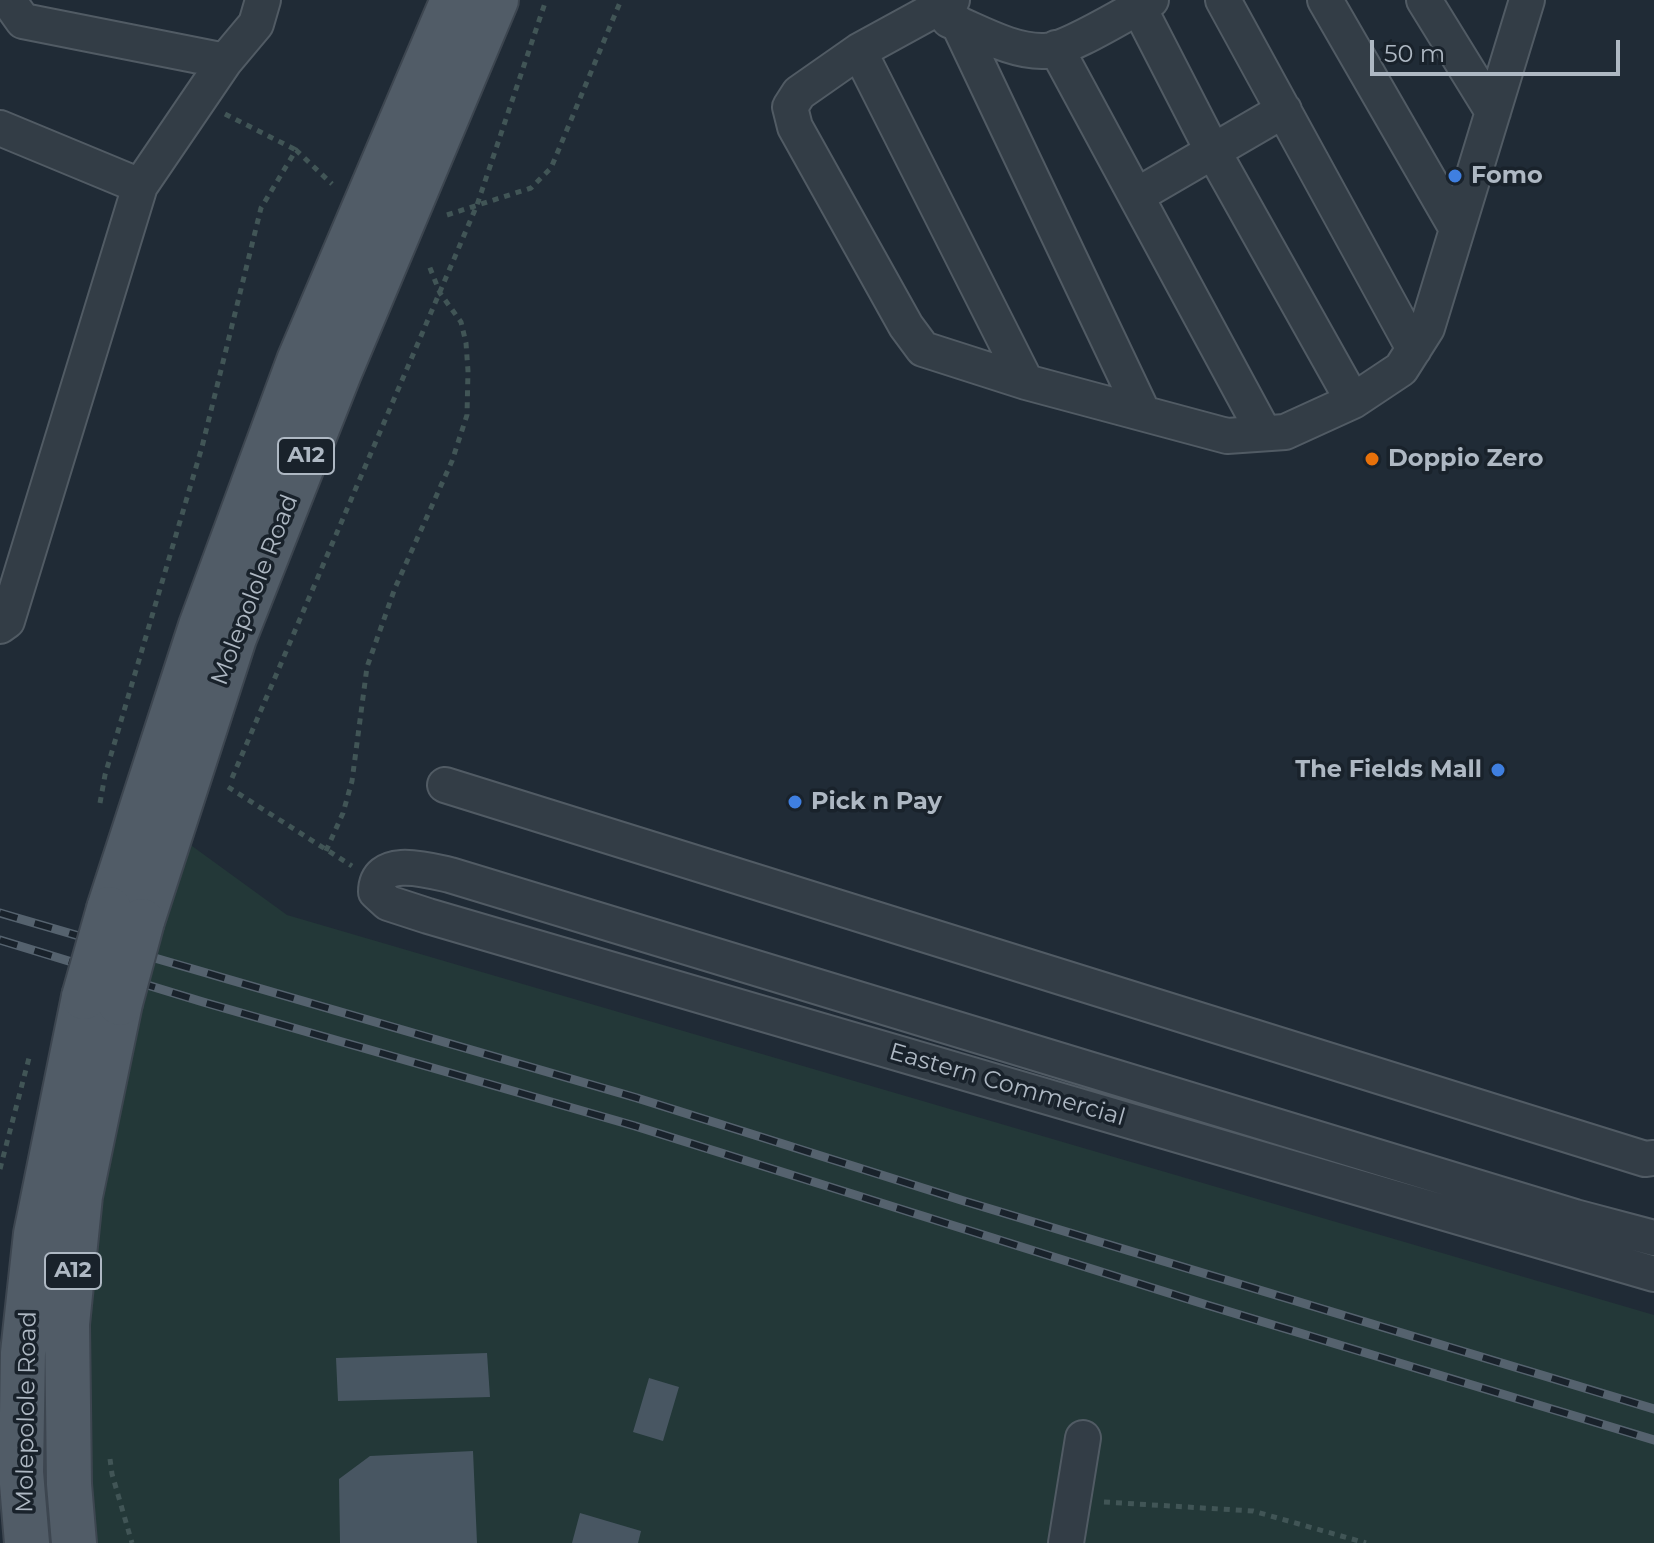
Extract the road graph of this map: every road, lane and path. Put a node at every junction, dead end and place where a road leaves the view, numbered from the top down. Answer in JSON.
{"nodes":[{"id":1,"x":8,"y":0,"type":"edge"},
{"id":2,"x":263,"y":0,"type":"edge"},
{"id":3,"x":453,"y":0,"type":"edge"},
{"id":4,"x":496,"y":0,"type":"edge"},
{"id":5,"x":546,"y":0,"type":"edge"},
{"id":6,"x":621,"y":0,"type":"edge"},
{"id":7,"x":1223,"y":0,"type":"edge"},
{"id":8,"x":1325,"y":0,"type":"edge"},
{"id":9,"x":1424,"y":0,"type":"edge"},
{"id":10,"x":1527,"y":0,"type":"edge"},
{"id":11,"x":1142,"y":2,"type":"edge"},
{"id":12,"x":947,"y":12,"type":"edge"},
{"id":13,"x":1056,"y":48,"type":"junction"},
{"id":14,"x":859,"y":51,"type":"junction"},
{"id":15,"x":225,"y":61,"type":"junction"},
{"id":16,"x":198,"y":100,"type":"junction"},
{"id":17,"x":1284,"y":110,"type":"junction"},
{"id":18,"x":1493,"y":112,"type":"junction"},
{"id":19,"x":0,"y":128,"type":"edge"},
{"id":20,"x":296,"y":150,"type":"junction"},
{"id":21,"x":1214,"y":151,"type":"junction"},
{"id":22,"x":140,"y":186,"type":"junction"},
{"id":23,"x":335,"y":186,"type":"dead end"},
{"id":24,"x":1136,"y":196,"type":"junction"},
{"id":25,"x":477,"y":205,"type":"junction"},
{"id":26,"x":1457,"y":229,"type":"junction"},
{"id":27,"x":440,"y":293,"type":"junction"},
{"id":28,"x":1414,"y":349,"type":"junction"},
{"id":29,"x":1026,"y":382,"type":"junction"},
{"id":30,"x":1353,"y":401,"type":"junction"},
{"id":31,"x":1143,"y":413,"type":"junction"},
{"id":32,"x":1264,"y":433,"type":"junction"},
{"id":33,"x":0,"y":626,"type":"edge"},
{"id":34,"x":445,"y":785,"type":"dead end"},
{"id":35,"x":97,"y":817,"type":"dead end"},
{"id":36,"x":326,"y":851,"type":"junction"},
{"id":37,"x":377,"y":881,"type":"junction"},
{"id":38,"x":126,"y":915,"type":"junction"},
{"id":39,"x":1654,"y":1158,"type":"edge"},
{"id":40,"x":62,"y":1193,"type":"junction"},
{"id":41,"x":1654,"y":1238,"type":"edge"},
{"id":42,"x":1654,"y":1274,"type":"edge"},
{"id":43,"x":1083,"y":1438,"type":"dead end"},
{"id":44,"x":1073,"y":1500,"type":"junction"},
{"id":45,"x":27,"y":1543,"type":"edge"},
{"id":46,"x":74,"y":1543,"type":"edge"},
{"id":47,"x":1066,"y":1543,"type":"edge"},
{"id":48,"x":1366,"y":1543,"type":"edge"}],
"edges":[{"from":1,"to":15,"type":"lane"},
{"from":2,"to":15,"type":"lane"},
{"from":3,"to":38,"type":"main road","name":"Molepolole Road","number":"A12"},
{"from":4,"to":38,"type":"main road","name":"Molepolole Road","number":"A12"},
{"from":5,"to":25,"type":"path"},
{"from":6,"to":25,"type":"path"},
{"from":7,"to":17,"type":"lane"},
{"from":8,"to":26,"type":"lane"},
{"from":9,"to":18,"type":"lane"},
{"from":10,"to":18,"type":"lane"},
{"from":11,"to":13,"type":"lane"},
{"from":11,"to":21,"type":"lane"},
{"from":12,"to":13,"type":"lane"},
{"from":12,"to":14,"type":"lane"},
{"from":12,"to":31,"type":"lane"},
{"from":13,"to":24,"type":"lane"},
{"from":14,"to":29,"type":"lane"},
{"from":14,"to":29,"type":"lane"},
{"from":15,"to":16,"type":"lane"},
{"from":16,"to":20,"type":"path"},
{"from":16,"to":22,"type":"lane"},
{"from":17,"to":21,"type":"lane"},
{"from":17,"to":28,"type":"lane"},
{"from":18,"to":26,"type":"lane"},
{"from":19,"to":22,"type":"lane"},
{"from":20,"to":23,"type":"path"},
{"from":20,"to":35,"type":"path"},
{"from":21,"to":24,"type":"lane"},
{"from":21,"to":30,"type":"lane"},
{"from":22,"to":33,"type":"lane"},
{"from":24,"to":32,"type":"lane"},
{"from":25,"to":27,"type":"path"},
{"from":26,"to":28,"type":"lane"},
{"from":27,"to":36,"type":"path"},
{"from":27,"to":36,"type":"path"},
{"from":28,"to":30,"type":"lane"},
{"from":29,"to":31,"type":"lane"},
{"from":30,"to":32,"type":"lane"},
{"from":31,"to":32,"type":"lane"},
{"from":34,"to":39,"type":"lane"},
{"from":36,"to":37,"type":"path"},
{"from":37,"to":41,"type":"lane"},
{"from":37,"to":42,"type":"lane","name":"Eastern Commercial"},
{"from":38,"to":40,"type":"main road","name":"Molepolole Road","number":"A12","bridge":true},
{"from":40,"to":45,"type":"main road","name":"Molepolole Road","number":"A12"},
{"from":40,"to":46,"type":"main road","name":"Molepolole Road","number":"A12"},
{"from":43,"to":44,"type":"lane"},
{"from":44,"to":47,"type":"lane"},
{"from":44,"to":48,"type":"path"}]}
